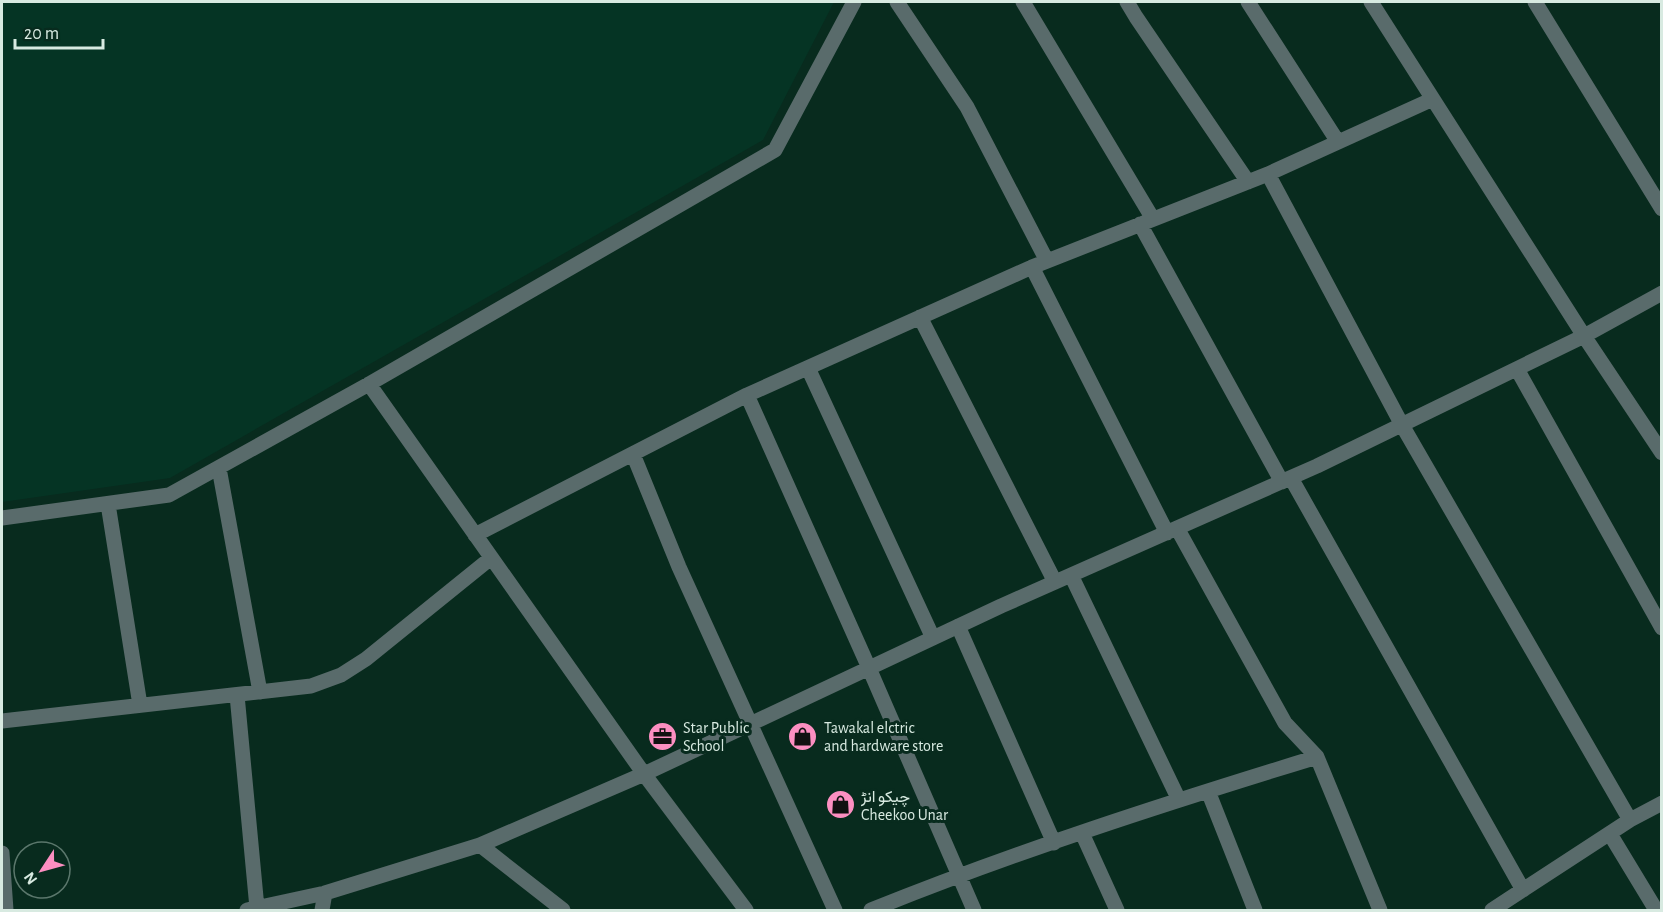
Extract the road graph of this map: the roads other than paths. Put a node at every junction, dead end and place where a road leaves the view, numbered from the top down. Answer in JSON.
{"nodes":[{"id":1,"x":854,"y":2,"type":"edge"},
{"id":2,"x":897,"y":2,"type":"edge"},
{"id":3,"x":1023,"y":2,"type":"edge"},
{"id":4,"x":1127,"y":2,"type":"edge"},
{"id":5,"x":1248,"y":2,"type":"edge"},
{"id":6,"x":1371,"y":2,"type":"edge"},
{"id":7,"x":1535,"y":2,"type":"edge"},
{"id":8,"x":1432,"y":99,"type":"junction"},
{"id":9,"x":1338,"y":142,"type":"junction"},
{"id":10,"x":1268,"y":174,"type":"junction"},
{"id":11,"x":1248,"y":182,"type":"junction"},
{"id":12,"x":1662,"y":209,"type":"edge"},
{"id":13,"x":1147,"y":222,"type":"junction"},
{"id":14,"x":1047,"y":261,"type":"junction"},
{"id":15,"x":1032,"y":267,"type":"junction"},
{"id":16,"x":1662,"y":293,"type":"edge"},
{"id":17,"x":920,"y":318,"type":"junction"},
{"id":18,"x":1584,"y":336,"type":"junction"},
{"id":19,"x":808,"y":368,"type":"junction"},
{"id":20,"x":1517,"y":369,"type":"junction"},
{"id":21,"x":369,"y":384,"type":"junction"},
{"id":22,"x":747,"y":395,"type":"junction"},
{"id":23,"x":1402,"y":425,"type":"junction"},
{"id":24,"x":1662,"y":453,"type":"edge"},
{"id":25,"x":633,"y":454,"type":"junction"},
{"id":26,"x":219,"y":468,"type":"junction"},
{"id":27,"x":1287,"y":480,"type":"junction"},
{"id":28,"x":108,"y":504,"type":"junction"},
{"id":29,"x":2,"y":518,"type":"edge"},
{"id":30,"x":1172,"y":530,"type":"junction"},
{"id":31,"x":475,"y":535,"type":"junction"},
{"id":32,"x":492,"y":558,"type":"junction"},
{"id":33,"x":1071,"y":575,"type":"junction"},
{"id":34,"x":1055,"y":582,"type":"junction"},
{"id":35,"x":958,"y":626,"type":"junction"},
{"id":36,"x":1662,"y":628,"type":"edge"},
{"id":37,"x":933,"y":638,"type":"junction"},
{"id":38,"x":869,"y":668,"type":"junction"},
{"id":39,"x":260,"y":692,"type":"junction"},
{"id":40,"x":237,"y":694,"type":"junction"},
{"id":41,"x":140,"y":705,"type":"junction"},
{"id":42,"x":2,"y":721,"type":"edge"},
{"id":43,"x":751,"y":723,"type":"junction"},
{"id":44,"x":1317,"y":757,"type":"junction"},
{"id":45,"x":644,"y":774,"type":"junction"},
{"id":46,"x":1208,"y":791,"type":"junction"},
{"id":47,"x":1179,"y":800,"type":"junction"},
{"id":48,"x":1662,"y":803,"type":"edge"},
{"id":49,"x":1630,"y":820,"type":"junction"},
{"id":50,"x":1082,"y":833,"type":"junction"},
{"id":51,"x":1610,"y":834,"type":"junction"},
{"id":52,"x":1054,"y":843,"type":"junction"},
{"id":53,"x":480,"y":845,"type":"junction"},
{"id":54,"x":2,"y":852,"type":"edge"},
{"id":55,"x":957,"y":875,"type":"junction"},
{"id":56,"x":1523,"y":890,"type":"junction"},
{"id":57,"x":325,"y":893,"type":"junction"},
{"id":58,"x":252,"y":909,"type":"edge"},
{"id":59,"x":6,"y":910,"type":"edge"},
{"id":60,"x":322,"y":910,"type":"edge"},
{"id":61,"x":563,"y":910,"type":"edge"},
{"id":62,"x":746,"y":910,"type":"edge"},
{"id":63,"x":835,"y":910,"type":"edge"},
{"id":64,"x":871,"y":910,"type":"edge"},
{"id":65,"x":974,"y":910,"type":"edge"},
{"id":66,"x":1117,"y":910,"type":"edge"},
{"id":67,"x":1255,"y":910,"type":"edge"},
{"id":68,"x":1380,"y":910,"type":"edge"},
{"id":69,"x":1492,"y":910,"type":"edge"},
{"id":70,"x":1656,"y":910,"type":"edge"}],
"edges":[{"from":1,"to":21,"type":"street"},
{"from":2,"to":14,"type":"street"},
{"from":3,"to":13,"type":"street"},
{"from":4,"to":11,"type":"street"},
{"from":5,"to":9,"type":"street"},
{"from":6,"to":8,"type":"street"},
{"from":7,"to":12,"type":"street"},
{"from":8,"to":9,"type":"street"},
{"from":8,"to":18,"type":"street"},
{"from":9,"to":10,"type":"street"},
{"from":10,"to":11,"type":"street"},
{"from":10,"to":23,"type":"street"},
{"from":11,"to":13,"type":"street"},
{"from":13,"to":14,"type":"street"},
{"from":13,"to":27,"type":"street"},
{"from":14,"to":15,"type":"street"},
{"from":15,"to":17,"type":"street"},
{"from":15,"to":30,"type":"street"},
{"from":16,"to":18,"type":"street"},
{"from":17,"to":19,"type":"street"},
{"from":17,"to":34,"type":"street"},
{"from":18,"to":20,"type":"street"},
{"from":18,"to":24,"type":"street"},
{"from":19,"to":22,"type":"street"},
{"from":19,"to":37,"type":"street"},
{"from":20,"to":23,"type":"street"},
{"from":20,"to":36,"type":"street"},
{"from":21,"to":26,"type":"street"},
{"from":21,"to":31,"type":"street"},
{"from":22,"to":25,"type":"street"},
{"from":22,"to":38,"type":"street"},
{"from":23,"to":27,"type":"street"},
{"from":23,"to":49,"type":"street"},
{"from":25,"to":31,"type":"street"},
{"from":25,"to":43,"type":"street"},
{"from":26,"to":28,"type":"street"},
{"from":26,"to":39,"type":"street"},
{"from":27,"to":30,"type":"street"},
{"from":27,"to":56,"type":"street"},
{"from":28,"to":29,"type":"street"},
{"from":28,"to":41,"type":"street"},
{"from":30,"to":33,"type":"street"},
{"from":30,"to":44,"type":"street"},
{"from":31,"to":32,"type":"street"},
{"from":32,"to":39,"type":"street"},
{"from":32,"to":45,"type":"street"},
{"from":33,"to":34,"type":"street"},
{"from":33,"to":47,"type":"street"},
{"from":34,"to":35,"type":"street"},
{"from":35,"to":37,"type":"street"},
{"from":35,"to":52,"type":"street"},
{"from":37,"to":38,"type":"street"},
{"from":38,"to":43,"type":"street"},
{"from":38,"to":55,"type":"street"},
{"from":39,"to":40,"type":"street"},
{"from":40,"to":41,"type":"street"},
{"from":40,"to":58,"type":"street"},
{"from":41,"to":42,"type":"street"},
{"from":43,"to":45,"type":"street"},
{"from":43,"to":63,"type":"street"},
{"from":44,"to":46,"type":"street"},
{"from":44,"to":68,"type":"street"},
{"from":45,"to":53,"type":"street"},
{"from":45,"to":62,"type":"street"},
{"from":46,"to":47,"type":"street"},
{"from":46,"to":67,"type":"street"},
{"from":47,"to":50,"type":"street"},
{"from":48,"to":49,"type":"street"},
{"from":49,"to":51,"type":"street"},
{"from":50,"to":52,"type":"street"},
{"from":50,"to":66,"type":"street"},
{"from":51,"to":56,"type":"street"},
{"from":51,"to":70,"type":"street"},
{"from":52,"to":55,"type":"street"},
{"from":53,"to":57,"type":"street"},
{"from":53,"to":61,"type":"street"},
{"from":54,"to":59,"type":"street"},
{"from":55,"to":64,"type":"street"},
{"from":55,"to":65,"type":"street"},
{"from":56,"to":69,"type":"street"},
{"from":57,"to":58,"type":"street"},
{"from":57,"to":60,"type":"street"}]}
